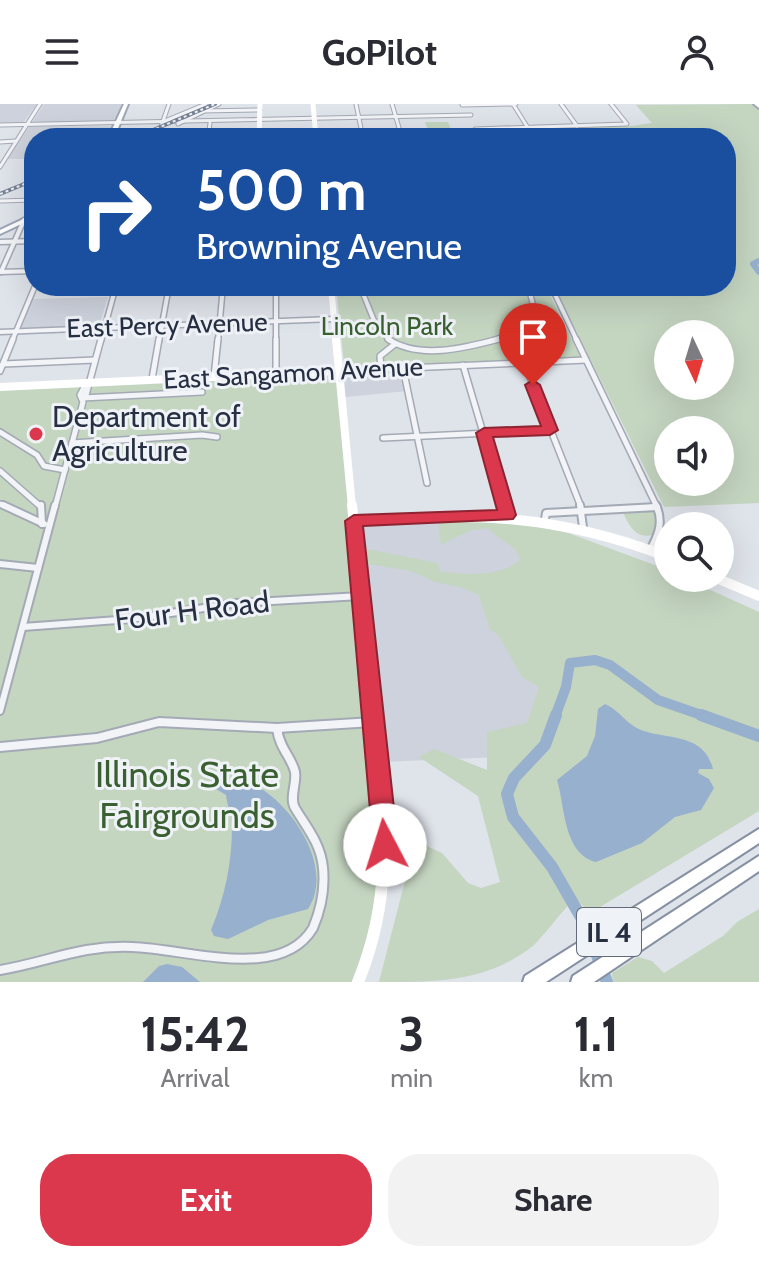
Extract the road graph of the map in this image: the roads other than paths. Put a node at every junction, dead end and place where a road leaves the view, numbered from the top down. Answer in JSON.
{"nodes":[{"id":1,"x":40,"y":104,"type":"edge"},
{"id":2,"x":126,"y":104,"type":"edge"},
{"id":3,"x":169,"y":104,"type":"edge"},
{"id":4,"x":206,"y":104,"type":"edge"},
{"id":5,"x":219,"y":104,"type":"edge"},
{"id":6,"x":313,"y":104,"type":"edge"},
{"id":7,"x":356,"y":104,"type":"edge"},
{"id":8,"x":392,"y":104,"type":"edge"},
{"id":9,"x":514,"y":104,"type":"edge"},
{"id":10,"x":561,"y":104,"type":"edge"},
{"id":11,"x":611,"y":104,"type":"edge"},
{"id":12,"x":464,"y":105,"type":"edge"},
{"id":13,"x":260,"y":107,"type":"edge"},
{"id":14,"x":438,"y":107,"type":"dead end"},
{"id":15,"x":202,"y":111,"type":"junction"},
{"id":16,"x":441,"y":115,"type":"junction"},
{"id":17,"x":468,"y":115,"type":"junction"},
{"id":18,"x":396,"y":117,"type":"junction"},
{"id":19,"x":359,"y":118,"type":"junction"},
{"id":20,"x":314,"y":120,"type":"junction"},
{"id":21,"x":259,"y":121,"type":"junction"},
{"id":22,"x":163,"y":123,"type":"junction"},
{"id":23,"x":210,"y":123,"type":"junction"},
{"id":24,"x":178,"y":124,"type":"junction"},
{"id":25,"x":0,"y":125,"type":"edge"},
{"id":26,"x":26,"y":125,"type":"junction"},
{"id":27,"x":117,"y":125,"type":"junction"},
{"id":28,"x":577,"y":126,"type":"junction"},
{"id":29,"x":24,"y":128,"type":"edge"},
{"id":30,"x":24,"y":128,"type":"edge"},
{"id":31,"x":116,"y":128,"type":"edge"},
{"id":32,"x":161,"y":128,"type":"edge"},
{"id":33,"x":209,"y":128,"type":"edge"},
{"id":34,"x":259,"y":128,"type":"edge"},
{"id":35,"x":315,"y":128,"type":"edge"},
{"id":36,"x":361,"y":128,"type":"edge"},
{"id":37,"x":399,"y":128,"type":"edge"},
{"id":38,"x":474,"y":128,"type":"edge"},
{"id":39,"x":528,"y":128,"type":"joint"},
{"id":40,"x":16,"y":141,"type":"junction"},
{"id":41,"x":0,"y":142,"type":"edge"},
{"id":42,"x":0,"y":156,"type":"edge"},
{"id":43,"x":7,"y":156,"type":"junction"},
{"id":44,"x":0,"y":167,"type":"edge"},
{"id":45,"x":24,"y":200,"type":"edge"},
{"id":46,"x":0,"y":201,"type":"edge"},
{"id":47,"x":24,"y":220,"type":"joint"},
{"id":48,"x":0,"y":232,"type":"edge"},
{"id":49,"x":0,"y":242,"type":"edge"},
{"id":50,"x":16,"y":242,"type":"junction"},
{"id":51,"x":24,"y":242,"type":"edge"},
{"id":52,"x":24,"y":271,"type":"edge"},
{"id":53,"x":1,"y":272,"type":"edge"},
{"id":54,"x":31,"y":296,"type":"edge"},
{"id":55,"x":113,"y":296,"type":"edge"},
{"id":56,"x":167,"y":296,"type":"edge"},
{"id":57,"x":222,"y":296,"type":"edge"},
{"id":58,"x":276,"y":296,"type":"edge"},
{"id":59,"x":332,"y":296,"type":"edge"},
{"id":60,"x":364,"y":296,"type":"edge"},
{"id":61,"x":530,"y":296,"type":"edge"},
{"id":62,"x":556,"y":296,"type":"edge"},
{"id":63,"x":334,"y":319,"type":"junction"},
{"id":64,"x":276,"y":321,"type":"junction"},
{"id":65,"x":219,"y":323,"type":"junction"},
{"id":66,"x":162,"y":326,"type":"junction"},
{"id":67,"x":104,"y":328,"type":"junction"},
{"id":68,"x":16,"y":331,"type":"junction"},
{"id":69,"x":0,"y":332,"type":"edge"},
{"id":70,"x":395,"y":344,"type":"junction"},
{"id":71,"x":95,"y":360,"type":"junction"},
{"id":72,"x":338,"y":361,"type":"junction"},
{"id":73,"x":524,"y":362,"type":"junction"},
{"id":74,"x":588,"y":363,"type":"junction"},
{"id":75,"x":3,"y":364,"type":"junction"},
{"id":76,"x":463,"y":365,"type":"junction"},
{"id":77,"x":403,"y":368,"type":"junction"},
{"id":78,"x":381,"y":369,"type":"junction"},
{"id":79,"x":0,"y":371,"type":"edge"},
{"id":80,"x":318,"y":372,"type":"junction"},
{"id":81,"x":276,"y":374,"type":"junction"},
{"id":82,"x":340,"y":376,"type":"junction"},
{"id":83,"x":214,"y":377,"type":"junction"},
{"id":84,"x":152,"y":379,"type":"junction"},
{"id":85,"x":89,"y":382,"type":"junction"},
{"id":86,"x":0,"y":387,"type":"edge"},
{"id":87,"x":202,"y":392,"type":"dead end"},
{"id":88,"x":82,"y":398,"type":"junction"},
{"id":89,"x":550,"y":430,"type":"junction"},
{"id":90,"x":0,"y":432,"type":"edge"},
{"id":91,"x":484,"y":433,"type":"junction"},
{"id":92,"x":418,"y":436,"type":"junction"},
{"id":93,"x":217,"y":437,"type":"dead end"},
{"id":94,"x":383,"y":438,"type":"dead end"},
{"id":95,"x":72,"y":443,"type":"junction"},
{"id":96,"x":65,"y":470,"type":"junction"},
{"id":97,"x":0,"y":471,"type":"edge"},
{"id":98,"x":427,"y":483,"type":"dead end"},
{"id":99,"x":0,"y":504,"type":"edge"},
{"id":100,"x":657,"y":507,"type":"junction"},
{"id":101,"x":582,"y":511,"type":"junction"},
{"id":102,"x":507,"y":515,"type":"junction"},
{"id":103,"x":545,"y":519,"type":"junction"},
{"id":104,"x":354,"y":521,"type":"junction"},
{"id":105,"x":42,"y":524,"type":"junction"},
{"id":106,"x":51,"y":524,"type":"junction"},
{"id":107,"x":583,"y":527,"type":"junction"},
{"id":108,"x":650,"y":550,"type":"junction"},
{"id":109,"x":654,"y":552,"type":"edge"},
{"id":110,"x":0,"y":564,"type":"edge"},
{"id":111,"x":38,"y":568,"type":"junction"},
{"id":112,"x":734,"y":586,"type":"edge"},
{"id":113,"x":361,"y":596,"type":"junction"},
{"id":114,"x":759,"y":596,"type":"edge"},
{"id":115,"x":23,"y":627,"type":"junction"},
{"id":116,"x":0,"y":711,"type":"edge"},
{"id":117,"x":374,"y":722,"type":"junction"},
{"id":118,"x":277,"y":728,"type":"junction"},
{"id":119,"x":0,"y":747,"type":"edge"},
{"id":120,"x":759,"y":835,"type":"edge"},
{"id":121,"x":759,"y":863,"type":"edge"},
{"id":122,"x":220,"y":969,"type":"dead end"},
{"id":123,"x":269,"y":969,"type":"dead end"},
{"id":124,"x":0,"y":970,"type":"edge"},
{"id":125,"x":358,"y":982,"type":"edge"},
{"id":126,"x":531,"y":982,"type":"edge"},
{"id":127,"x":579,"y":982,"type":"edge"}],
"edges":[{"from":1,"to":26,"type":"street"},
{"from":2,"to":27,"type":"main road"},
{"from":3,"to":22,"type":"street"},
{"from":4,"to":22,"type":"street"},
{"from":5,"to":15,"type":"street"},
{"from":6,"to":20,"type":"main road"},
{"from":7,"to":19,"type":"street"},
{"from":8,"to":18,"type":"street"},
{"from":9,"to":12,"type":"street"},
{"from":9,"to":39,"type":"street"},
{"from":10,"to":28,"type":"street"},
{"from":11,"to":28,"type":"street"},
{"from":12,"to":17,"type":"street"},
{"from":13,"to":15,"type":"street"},
{"from":13,"to":21,"type":"main road"},
{"from":14,"to":16,"type":"street"},
{"from":15,"to":24,"type":"street"},
{"from":16,"to":17,"type":"street"},
{"from":16,"to":18,"type":"street"},
{"from":17,"to":38,"type":"street"},
{"from":18,"to":19,"type":"street"},
{"from":18,"to":37,"type":"street"},
{"from":19,"to":20,"type":"street"},
{"from":19,"to":36,"type":"street"},
{"from":20,"to":21,"type":"street"},
{"from":20,"to":35,"type":"main road"},
{"from":21,"to":23,"type":"street"},
{"from":21,"to":34,"type":"main road"},
{"from":22,"to":24,"type":"street"},
{"from":22,"to":27,"type":"street"},
{"from":22,"to":32,"type":"street"},
{"from":23,"to":24,"type":"street"},
{"from":23,"to":33,"type":"street"},
{"from":25,"to":26,"type":"street"},
{"from":26,"to":27,"type":"street"},
{"from":26,"to":29,"type":"street"},
{"from":27,"to":31,"type":"main road"},
{"from":28,"to":39,"type":"street"},
{"from":30,"to":40,"type":"street"},
{"from":40,"to":41,"type":"street"},
{"from":40,"to":43,"type":"street"},
{"from":42,"to":43,"type":"street"},
{"from":43,"to":44,"type":"street"},
{"from":45,"to":46,"type":"street"},
{"from":47,"to":48,"type":"main road"},
{"from":47,"to":50,"type":"street"},
{"from":49,"to":50,"type":"street"},
{"from":50,"to":51,"type":"street"},
{"from":50,"to":53,"type":"street"},
{"from":52,"to":53,"type":"street"},
{"from":54,"to":68,"type":"street"},
{"from":55,"to":67,"type":"street"},
{"from":56,"to":66,"type":"street"},
{"from":57,"to":65,"type":"street"},
{"from":58,"to":64,"type":"street"},
{"from":59,"to":63,"type":"main road"},
{"from":60,"to":70,"type":"street"},
{"from":61,"to":70,"type":"street"},
{"from":62,"to":74,"type":"street"},
{"from":63,"to":64,"type":"street","name":"East Percy Avenue"},
{"from":63,"to":72,"type":"main road"},
{"from":64,"to":65,"type":"street","name":"East Percy Avenue"},
{"from":64,"to":81,"type":"street"},
{"from":65,"to":66,"type":"street","name":"East Percy Avenue"},
{"from":65,"to":83,"type":"street"},
{"from":66,"to":67,"type":"street","name":"East Percy Avenue"},
{"from":66,"to":84,"type":"street"},
{"from":67,"to":68,"type":"street","name":"East Percy Avenue"},
{"from":67,"to":71,"type":"street"},
{"from":68,"to":69,"type":"street","name":"East Percy Avenue"},
{"from":68,"to":75,"type":"street"},
{"from":70,"to":78,"type":"street"},
{"from":71,"to":75,"type":"street"},
{"from":71,"to":85,"type":"street"},
{"from":72,"to":80,"type":"main road"},
{"from":72,"to":82,"type":"main road"},
{"from":73,"to":74,"type":"street","name":"East Sangamon Avenue"},
{"from":73,"to":76,"type":"street","name":"East Sangamon Avenue"},
{"from":73,"to":89,"type":"street"},
{"from":74,"to":100,"type":"street"},
{"from":75,"to":79,"type":"street"},
{"from":76,"to":77,"type":"street","name":"East Sangamon Avenue"},
{"from":76,"to":91,"type":"street"},
{"from":77,"to":78,"type":"street","name":"East Sangamon Avenue"},
{"from":77,"to":92,"type":"street"},
{"from":78,"to":82,"type":"street","name":"East Sangamon Avenue"},
{"from":80,"to":81,"type":"main road","name":"East Sangamon Avenue"},
{"from":80,"to":82,"type":"main road"},
{"from":81,"to":83,"type":"main road","name":"East Sangamon Avenue"},
{"from":82,"to":104,"type":"main road"},
{"from":83,"to":84,"type":"main road","name":"East Sangamon Avenue"},
{"from":84,"to":85,"type":"main road","name":"East Sangamon Avenue"},
{"from":85,"to":86,"type":"main road","name":"East Sangamon Avenue"},
{"from":85,"to":88,"type":"street"},
{"from":87,"to":88,"type":"street"},
{"from":88,"to":95,"type":"street"},
{"from":89,"to":91,"type":"street"},
{"from":89,"to":101,"type":"street"},
{"from":90,"to":96,"type":"street"},
{"from":91,"to":92,"type":"street"},
{"from":91,"to":102,"type":"street"},
{"from":92,"to":94,"type":"street"},
{"from":92,"to":98,"type":"street"},
{"from":93,"to":95,"type":"street"},
{"from":95,"to":96,"type":"street"},
{"from":96,"to":106,"type":"street"},
{"from":97,"to":105,"type":"street"},
{"from":99,"to":105,"type":"street"},
{"from":100,"to":101,"type":"street"},
{"from":100,"to":108,"type":"street"},
{"from":101,"to":103,"type":"street"},
{"from":101,"to":107,"type":"street"},
{"from":102,"to":103,"type":"main road"},
{"from":102,"to":104,"type":"main road"},
{"from":103,"to":107,"type":"main road"},
{"from":104,"to":113,"type":"main road"},
{"from":105,"to":106,"type":"street"},
{"from":106,"to":111,"type":"street"},
{"from":107,"to":108,"type":"main road"},
{"from":108,"to":109,"type":"main road"},
{"from":110,"to":111,"type":"street"},
{"from":111,"to":115,"type":"street"},
{"from":112,"to":114,"type":"main road"},
{"from":113,"to":115,"type":"street","name":"Four H Road"},
{"from":113,"to":117,"type":"main road"},
{"from":115,"to":116,"type":"street"},
{"from":117,"to":118,"type":"street"},
{"from":117,"to":125,"type":"main road"},
{"from":118,"to":119,"type":"street"},
{"from":118,"to":123,"type":"street"},
{"from":120,"to":126,"type":"highway","number":"IL 4"},
{"from":121,"to":127,"type":"highway","number":"IL 4"},
{"from":122,"to":124,"type":"street"}]}
